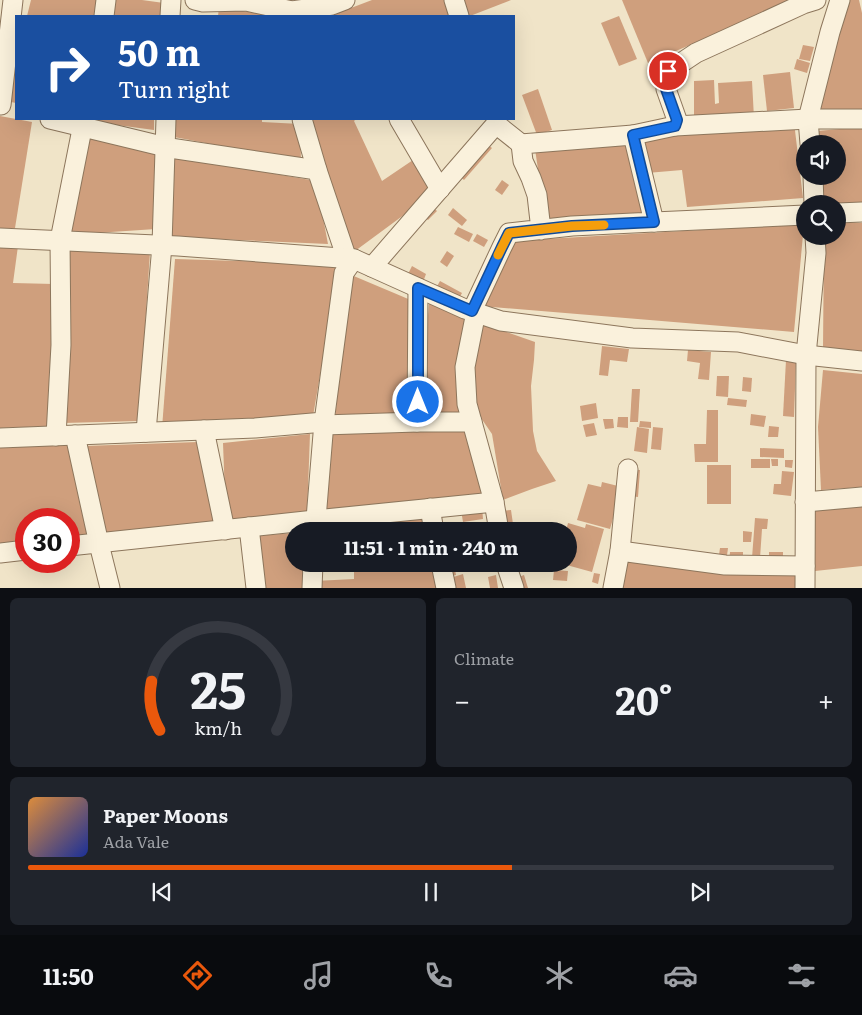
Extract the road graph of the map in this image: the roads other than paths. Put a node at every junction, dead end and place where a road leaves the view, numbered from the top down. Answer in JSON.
{"nodes":[{"id":1,"x":13,"y":0,"type":"edge"},
{"id":2,"x":106,"y":0,"type":"edge"},
{"id":3,"x":171,"y":0,"type":"edge"},
{"id":4,"x":195,"y":0,"type":"edge"},
{"id":5,"x":454,"y":0,"type":"edge"},
{"id":6,"x":816,"y":0,"type":"edge"},
{"id":7,"x":840,"y":0,"type":"edge"},
{"id":8,"x":339,"y":7,"type":"edge"},
{"id":9,"x":292,"y":9,"type":"edge"},
{"id":10,"x":104,"y":15,"type":"edge"},
{"id":11,"x":170,"y":15,"type":"edge"},
{"id":12,"x":459,"y":15,"type":"edge"},
{"id":13,"x":6,"y":107,"type":"edge"},
{"id":14,"x":808,"y":119,"type":"junction"},
{"id":15,"x":862,"y":119,"type":"edge"},
{"id":16,"x":58,"y":120,"type":"edge"},
{"id":17,"x":166,"y":120,"type":"edge"},
{"id":18,"x":302,"y":120,"type":"edge"},
{"id":19,"x":400,"y":120,"type":"edge"},
{"id":20,"x":495,"y":121,"type":"edge"},
{"id":21,"x":83,"y":123,"type":"edge"},
{"id":22,"x":675,"y":126,"type":"junction"},
{"id":23,"x":633,"y":135,"type":"junction"},
{"id":24,"x":809,"y":135,"type":"edge"},
{"id":25,"x":521,"y":144,"type":"junction"},
{"id":26,"x":165,"y":146,"type":"junction"},
{"id":27,"x":317,"y":170,"type":"junction"},
{"id":28,"x":440,"y":189,"type":"junction"},
{"id":29,"x":862,"y":212,"type":"edge"},
{"id":30,"x":846,"y":213,"type":"edge"},
{"id":31,"x":796,"y":215,"type":"edge"},
{"id":32,"x":654,"y":222,"type":"junction"},
{"id":33,"x":541,"y":230,"type":"junction"},
{"id":34,"x":0,"y":238,"type":"edge"},
{"id":35,"x":60,"y":240,"type":"junction"},
{"id":36,"x":162,"y":245,"type":"junction"},
{"id":37,"x":816,"y":245,"type":"edge"},
{"id":38,"x":350,"y":259,"type":"junction"},
{"id":39,"x":372,"y":267,"type":"junction"},
{"id":40,"x":418,"y":288,"type":"junction"},
{"id":41,"x":474,"y":312,"type":"junction"},
{"id":42,"x":806,"y":355,"type":"junction"},
{"id":43,"x":862,"y":361,"type":"edge"},
{"id":44,"x":417,"y":422,"type":"junction"},
{"id":45,"x":472,"y":422,"type":"junction"},
{"id":46,"x":324,"y":423,"type":"junction"},
{"id":47,"x":204,"y":430,"type":"junction"},
{"id":48,"x":146,"y":432,"type":"junction"},
{"id":49,"x":75,"y":435,"type":"junction"},
{"id":50,"x":56,"y":436,"type":"junction"},
{"id":51,"x":0,"y":438,"type":"edge"},
{"id":52,"x":628,"y":469,"type":"dead end"},
{"id":53,"x":862,"y":497,"type":"edge"},
{"id":54,"x":494,"y":502,"type":"junction"},
{"id":55,"x":805,"y":502,"type":"junction"},
{"id":56,"x":430,"y":508,"type":"junction"},
{"id":57,"x":315,"y":522,"type":"edge"},
{"id":58,"x":335,"y":522,"type":"edge"},
{"id":59,"x":432,"y":522,"type":"edge"},
{"id":60,"x":497,"y":522,"type":"edge"},
{"id":61,"x":285,"y":526,"type":"edge"},
{"id":62,"x":249,"y":527,"type":"junction"},
{"id":63,"x":225,"y":530,"type":"junction"},
{"id":64,"x":99,"y":544,"type":"junction"},
{"id":65,"x":80,"y":545,"type":"edge"},
{"id":66,"x":15,"y":551,"type":"edge"},
{"id":67,"x":620,"y":551,"type":"junction"},
{"id":68,"x":0,"y":553,"type":"edge"},
{"id":69,"x":805,"y":566,"type":"junction"},
{"id":70,"x":313,"y":572,"type":"edge"},
{"id":71,"x":443,"y":572,"type":"edge"},
{"id":72,"x":509,"y":572,"type":"edge"},
{"id":73,"x":110,"y":588,"type":"edge"},
{"id":74,"x":256,"y":588,"type":"edge"},
{"id":75,"x":312,"y":588,"type":"edge"},
{"id":76,"x":446,"y":588,"type":"edge"},
{"id":77,"x":514,"y":588,"type":"edge"},
{"id":78,"x":613,"y":588,"type":"edge"},
{"id":79,"x":805,"y":588,"type":"edge"}],
"edges":[{"from":1,"to":13,"type":"street"},
{"from":2,"to":10,"type":"street"},
{"from":3,"to":11,"type":"street"},
{"from":4,"to":9,"type":"street"},
{"from":5,"to":12,"type":"street"},
{"from":6,"to":22,"type":"street"},
{"from":7,"to":14,"type":"street"},
{"from":8,"to":9,"type":"street"},
{"from":14,"to":15,"type":"street"},
{"from":14,"to":22,"type":"street"},
{"from":14,"to":24,"type":"street"},
{"from":16,"to":21,"type":"street"},
{"from":17,"to":26,"type":"street"},
{"from":18,"to":27,"type":"street"},
{"from":19,"to":28,"type":"street"},
{"from":20,"to":25,"type":"street"},
{"from":20,"to":28,"type":"street"},
{"from":21,"to":26,"type":"street"},
{"from":21,"to":35,"type":"street"},
{"from":22,"to":23,"type":"street"},
{"from":23,"to":25,"type":"street"},
{"from":23,"to":32,"type":"street"},
{"from":25,"to":33,"type":"street"},
{"from":26,"to":27,"type":"street"},
{"from":26,"to":36,"type":"street"},
{"from":27,"to":38,"type":"street"},
{"from":28,"to":39,"type":"street"},
{"from":29,"to":30,"type":"street"},
{"from":31,"to":32,"type":"street"},
{"from":32,"to":33,"type":"street"},
{"from":33,"to":41,"type":"street"},
{"from":34,"to":35,"type":"street"},
{"from":35,"to":36,"type":"street"},
{"from":35,"to":50,"type":"street"},
{"from":36,"to":38,"type":"street"},
{"from":36,"to":48,"type":"street"},
{"from":37,"to":42,"type":"street"},
{"from":38,"to":39,"type":"street"},
{"from":38,"to":46,"type":"street"},
{"from":39,"to":40,"type":"street"},
{"from":40,"to":41,"type":"street"},
{"from":40,"to":44,"type":"street"},
{"from":41,"to":42,"type":"street"},
{"from":41,"to":45,"type":"street"},
{"from":42,"to":43,"type":"street"},
{"from":42,"to":55,"type":"street"},
{"from":44,"to":45,"type":"street"},
{"from":44,"to":46,"type":"street"},
{"from":45,"to":54,"type":"street"},
{"from":46,"to":47,"type":"street"},
{"from":46,"to":57,"type":"street"},
{"from":47,"to":48,"type":"street"},
{"from":47,"to":63,"type":"street"},
{"from":48,"to":49,"type":"street"},
{"from":49,"to":50,"type":"street"},
{"from":49,"to":64,"type":"street"},
{"from":50,"to":51,"type":"street"},
{"from":52,"to":67,"type":"street"},
{"from":53,"to":55,"type":"street"},
{"from":54,"to":56,"type":"street"},
{"from":54,"to":60,"type":"street"},
{"from":55,"to":69,"type":"street"},
{"from":56,"to":58,"type":"street"},
{"from":56,"to":59,"type":"street"},
{"from":61,"to":62,"type":"street"},
{"from":62,"to":63,"type":"street"},
{"from":62,"to":74,"type":"street"},
{"from":63,"to":64,"type":"street"},
{"from":64,"to":65,"type":"street"},
{"from":64,"to":73,"type":"street"},
{"from":66,"to":68,"type":"street"},
{"from":67,"to":69,"type":"street"},
{"from":67,"to":78,"type":"street"},
{"from":69,"to":79,"type":"street"},
{"from":70,"to":75,"type":"street"},
{"from":71,"to":76,"type":"street"},
{"from":72,"to":77,"type":"street"}]}
